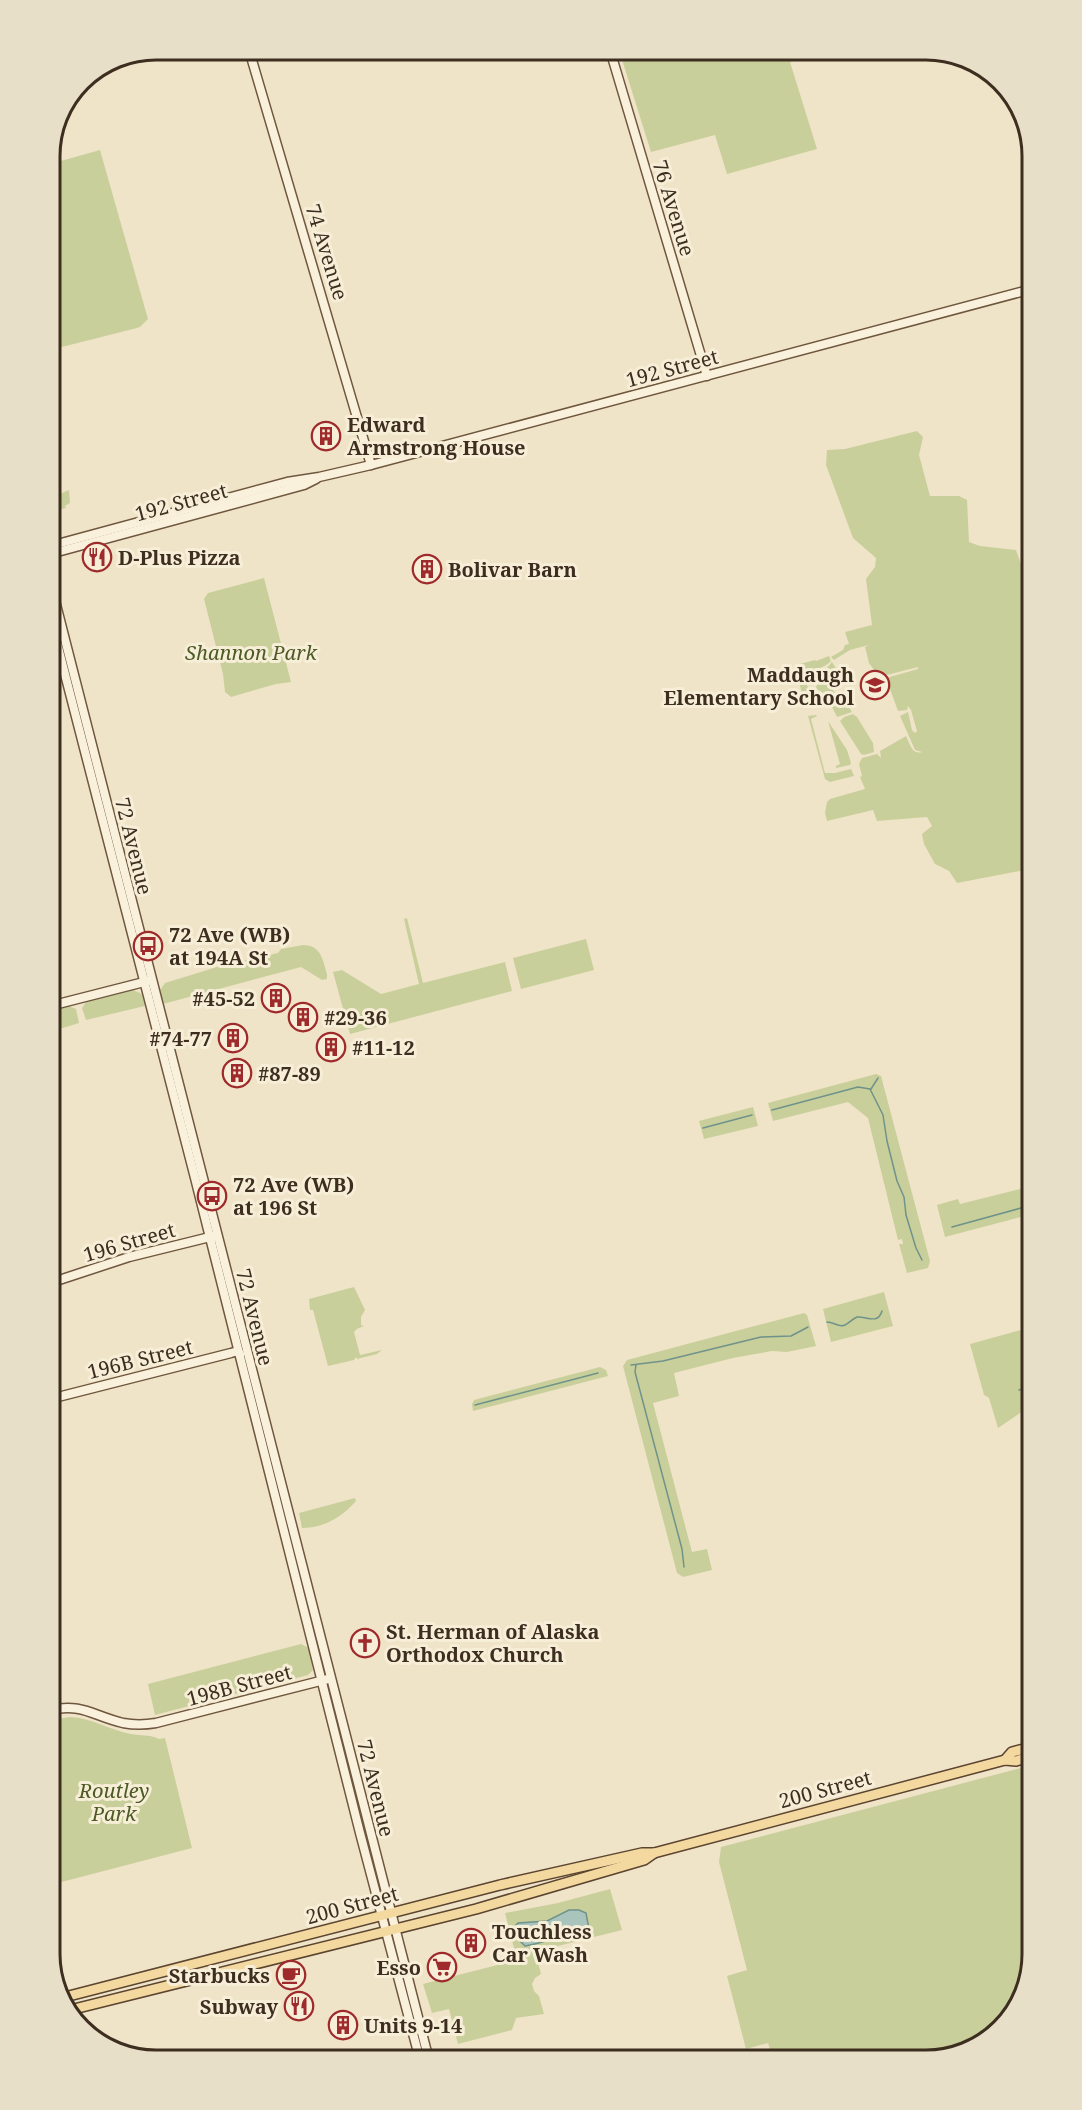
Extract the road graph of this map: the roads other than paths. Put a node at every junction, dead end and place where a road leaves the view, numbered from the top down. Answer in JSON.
{"nodes":[{"id":1,"x":252,"y":60,"type":"edge"},
{"id":2,"x":613,"y":60,"type":"edge"},
{"id":3,"x":1022,"y":292,"type":"edge"},
{"id":4,"x":707,"y":376,"type":"junction"},
{"id":5,"x":371,"y":465,"type":"junction"},
{"id":6,"x":319,"y":477,"type":"junction"},
{"id":7,"x":60,"y":543,"type":"edge"},
{"id":8,"x":60,"y":551,"type":"edge"},
{"id":9,"x":60,"y":625,"type":"edge"},
{"id":10,"x":60,"y":653,"type":"edge"},
{"id":11,"x":91,"y":760,"type":"junction"},
{"id":12,"x":148,"y":981,"type":"junction"},
{"id":13,"x":60,"y":1003,"type":"edge"},
{"id":14,"x":176,"y":1105,"type":"junction"},
{"id":15,"x":195,"y":1152,"type":"junction"},
{"id":16,"x":213,"y":1236,"type":"junction"},
{"id":17,"x":60,"y":1280,"type":"edge"},
{"id":18,"x":238,"y":1351,"type":"junction"},
{"id":19,"x":60,"y":1396,"type":"edge"},
{"id":20,"x":250,"y":1399,"type":"junction"},
{"id":21,"x":260,"y":1405,"type":"junction"},
{"id":22,"x":270,"y":1442,"type":"junction"},
{"id":23,"x":327,"y":1679,"type":"junction"},
{"id":24,"x":60,"y":1709,"type":"edge"},
{"id":25,"x":1022,"y":1750,"type":"edge"},
{"id":26,"x":1022,"y":1759,"type":"edge"},
{"id":27,"x":1005,"y":1760,"type":"junction"},
{"id":28,"x":654,"y":1853,"type":"junction"},
{"id":29,"x":386,"y":1915,"type":"junction"},
{"id":30,"x":391,"y":1931,"type":"junction"},
{"id":31,"x":70,"y":1996,"type":"edge"},
{"id":32,"x":77,"y":2008,"type":"edge"},
{"id":33,"x":418,"y":2050,"type":"edge"},
{"id":34,"x":426,"y":2050,"type":"edge"}],
"edges":[{"from":1,"to":5,"type":"main road","name":"74 Avenue"},
{"from":2,"to":4,"type":"main road","name":"76 Avenue"},
{"from":3,"to":4,"type":"main road","name":"192 Street"},
{"from":4,"to":5,"type":"main road","name":"192 Street"},
{"from":5,"to":6,"type":"main road","name":"192 Street"},
{"from":6,"to":7,"type":"main road","name":"192 Street"},
{"from":6,"to":8,"type":"main road","name":"192 Street"},
{"from":9,"to":11,"type":"main road","name":"72 Avenue"},
{"from":10,"to":11,"type":"main road","name":"72 Avenue"},
{"from":11,"to":12,"type":"main road","name":"72 Avenue"},
{"from":11,"to":12,"type":"main road","name":"72 Avenue"},
{"from":12,"to":13,"type":"main road"},
{"from":12,"to":14,"type":"main road","name":"72 Avenue"},
{"from":12,"to":15,"type":"main road","name":"72 Avenue"},
{"from":14,"to":15,"type":"main road"},
{"from":14,"to":16,"type":"main road","name":"72 Avenue"},
{"from":15,"to":16,"type":"main road","name":"72 Avenue"},
{"from":16,"to":17,"type":"main road","name":"196 Street"},
{"from":16,"to":18,"type":"main road","name":"72 Avenue"},
{"from":16,"to":21,"type":"main road","name":"72 Avenue"},
{"from":18,"to":19,"type":"main road","name":"196B Street"},
{"from":18,"to":20,"type":"main road","name":"72 Avenue"},
{"from":18,"to":21,"type":"main road"},
{"from":20,"to":22,"type":"main road"},
{"from":20,"to":23,"type":"main road","name":"72 Avenue"},
{"from":21,"to":22,"type":"main road","name":"72 Avenue"},
{"from":22,"to":23,"type":"main road","name":"72 Avenue"},
{"from":23,"to":24,"type":"main road","name":"198B Street"},
{"from":23,"to":29,"type":"main road","name":"72 Avenue"},
{"from":25,"to":27,"type":"main road","name":"200 Street"},
{"from":26,"to":27,"type":"main road","name":"200 Street"},
{"from":27,"to":28,"type":"main road","name":"200 Street"},
{"from":28,"to":29,"type":"main road","name":"200 Street"},
{"from":28,"to":30,"type":"main road","name":"200 Street"},
{"from":29,"to":30,"type":"main road","name":"72 Avenue"},
{"from":29,"to":31,"type":"main road","name":"200 Street"},
{"from":30,"to":32,"type":"main road","name":"200 Street"},
{"from":30,"to":33,"type":"main road","name":"72 Avenue"},
{"from":30,"to":34,"type":"main road","name":"72 Avenue"}]}
